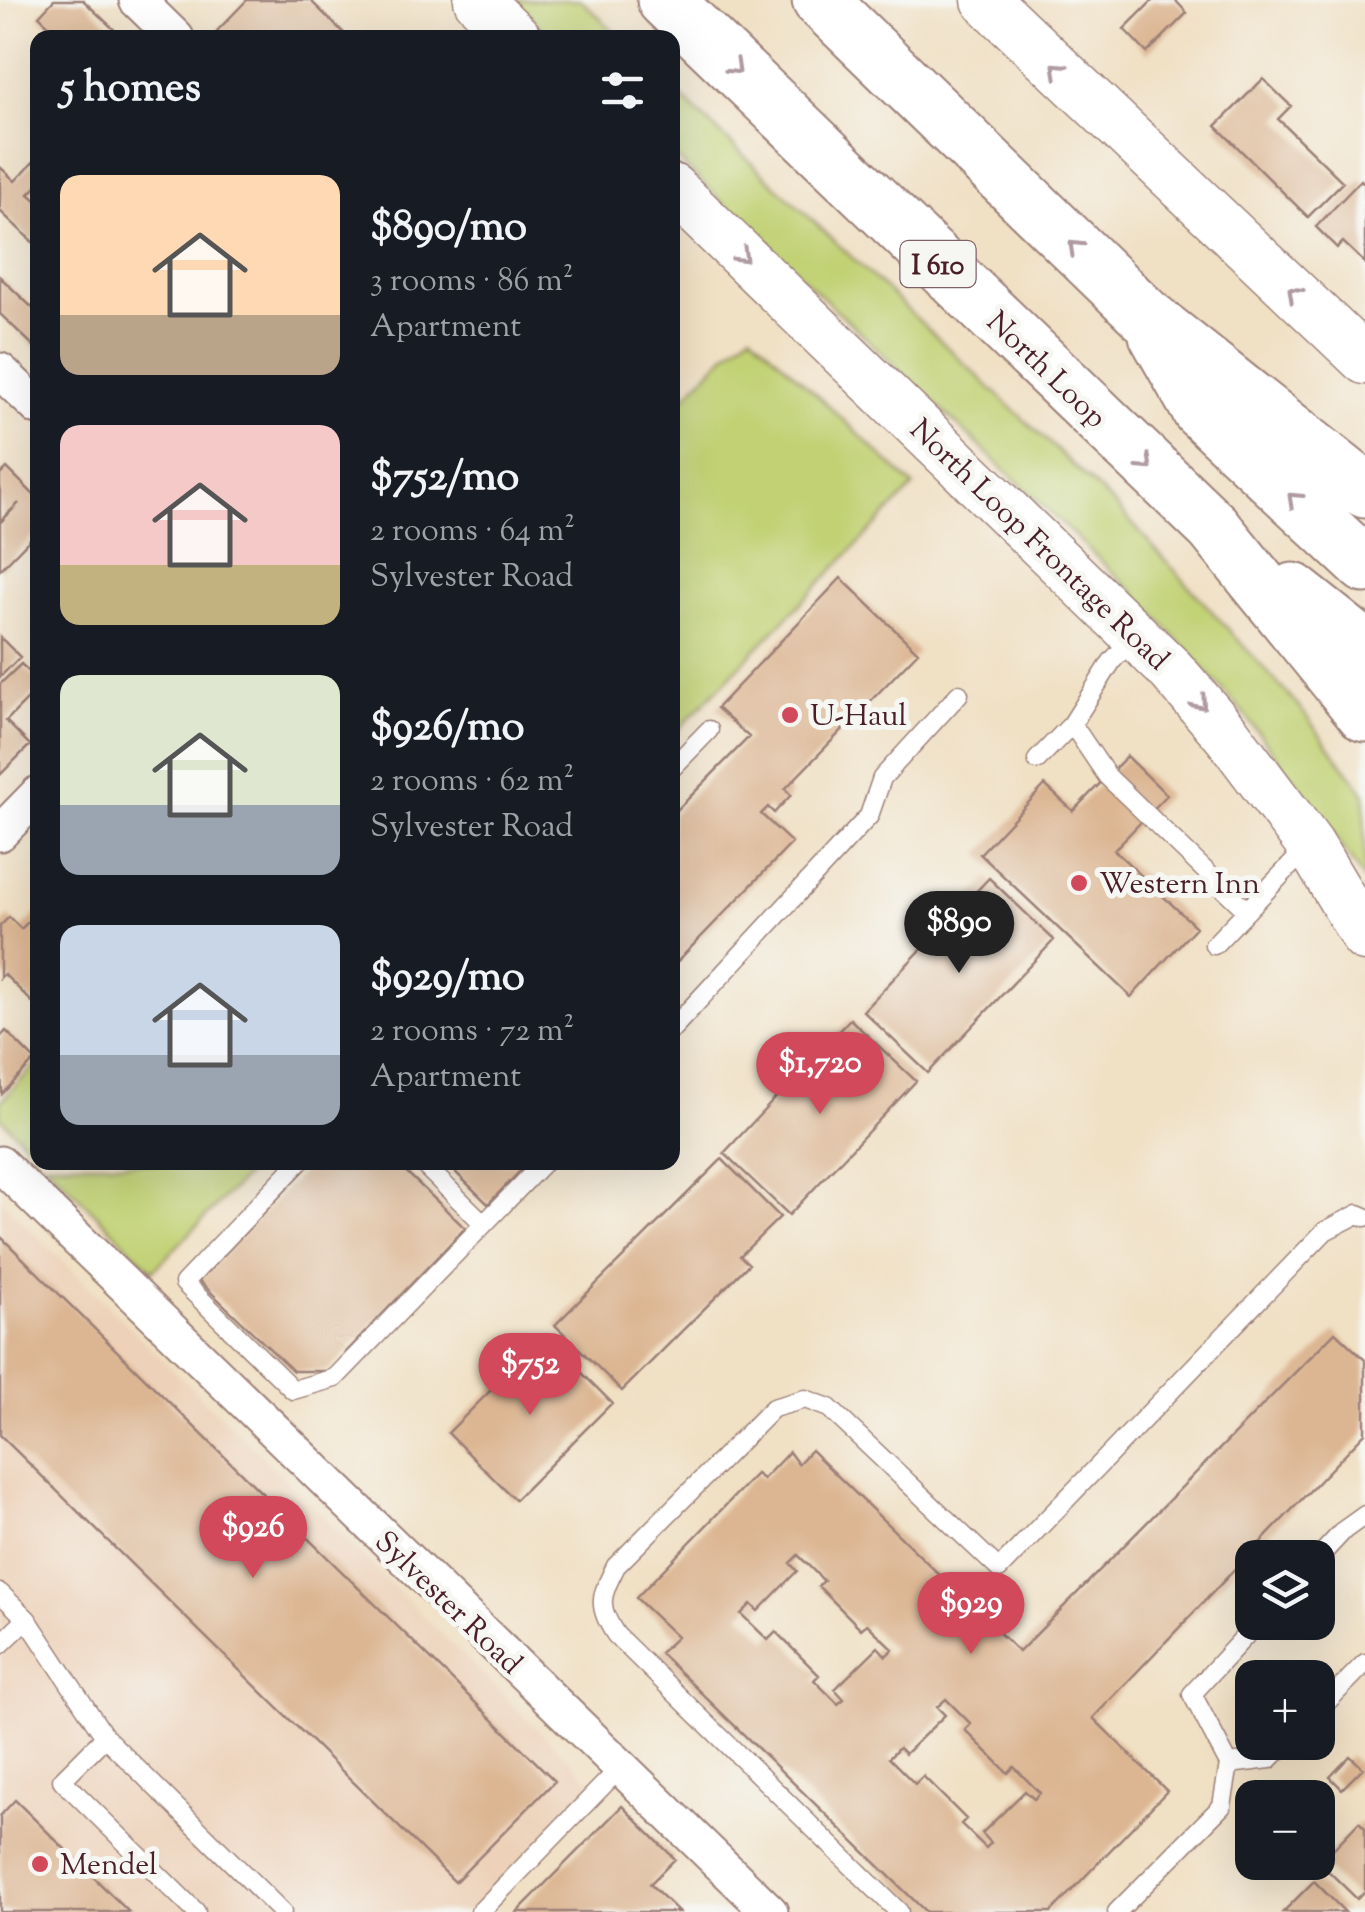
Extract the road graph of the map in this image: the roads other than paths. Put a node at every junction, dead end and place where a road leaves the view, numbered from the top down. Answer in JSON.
{"nodes":[{"id":1,"x":137,"y":0,"type":"edge"},
{"id":2,"x":478,"y":0,"type":"edge"},
{"id":3,"x":666,"y":0,"type":"edge"},
{"id":4,"x":820,"y":0,"type":"edge"},
{"id":5,"x":986,"y":0,"type":"edge"},
{"id":6,"x":168,"y":30,"type":"edge"},
{"id":7,"x":509,"y":30,"type":"edge"},
{"id":8,"x":680,"y":196,"type":"edge"},
{"id":9,"x":1145,"y":315,"type":"junction"},
{"id":10,"x":1365,"y":360,"type":"edge"},
{"id":11,"x":0,"y":371,"type":"edge"},
{"id":12,"x":30,"y":399,"type":"edge"},
{"id":13,"x":1365,"y":490,"type":"edge"},
{"id":14,"x":1212,"y":527,"type":"junction"},
{"id":15,"x":1365,"y":565,"type":"edge"},
{"id":16,"x":1135,"y":635,"type":"junction"},
{"id":17,"x":1365,"y":648,"type":"edge"},
{"id":18,"x":959,"y":694,"type":"dead end"},
{"id":19,"x":1365,"y":714,"type":"edge"},
{"id":20,"x":1072,"y":724,"type":"junction"},
{"id":21,"x":708,"y":730,"type":"dead end"},
{"id":22,"x":680,"y":760,"type":"edge"},
{"id":23,"x":1037,"y":760,"type":"dead end"},
{"id":24,"x":30,"y":802,"type":"edge"},
{"id":25,"x":0,"y":833,"type":"edge"},
{"id":26,"x":1310,"y":845,"type":"junction"},
{"id":27,"x":1247,"y":911,"type":"junction"},
{"id":28,"x":1365,"y":937,"type":"edge"},
{"id":29,"x":1214,"y":946,"type":"dead end"},
{"id":30,"x":680,"y":1020,"type":"edge"},
{"id":31,"x":0,"y":1164,"type":"edge"},
{"id":32,"x":291,"y":1170,"type":"edge"},
{"id":33,"x":429,"y":1170,"type":"edge"},
{"id":34,"x":536,"y":1170,"type":"edge"},
{"id":35,"x":1365,"y":1217,"type":"edge"},
{"id":36,"x":484,"y":1224,"type":"junction"},
{"id":37,"x":1365,"y":1514,"type":"edge"},
{"id":38,"x":1335,"y":1540,"type":"edge"},
{"id":39,"x":0,"y":1593,"type":"edge"},
{"id":40,"x":27,"y":1618,"type":"junction"},
{"id":41,"x":1242,"y":1640,"type":"edge"},
{"id":42,"x":0,"y":1645,"type":"edge"},
{"id":43,"x":1365,"y":1663,"type":"edge"},
{"id":44,"x":1335,"y":1694,"type":"edge"},
{"id":45,"x":105,"y":1737,"type":"junction"},
{"id":46,"x":1262,"y":1760,"type":"edge"},
{"id":47,"x":1229,"y":1764,"type":"junction"},
{"id":48,"x":620,"y":1768,"type":"junction"},
{"id":49,"x":196,"y":1912,"type":"edge"},
{"id":50,"x":282,"y":1912,"type":"edge"},
{"id":51,"x":480,"y":1912,"type":"edge"},
{"id":52,"x":770,"y":1912,"type":"edge"},
{"id":53,"x":899,"y":1912,"type":"edge"},
{"id":54,"x":1117,"y":1912,"type":"edge"}],
"edges":[{"from":1,"to":6,"type":"street"},
{"from":2,"to":7,"type":"main road"},
{"from":3,"to":14,"type":"highway","name":"North Loop","number":"I 610","one_way":true},
{"from":9,"to":4,"type":"highway","one_way":true},
{"from":10,"to":5,"type":"main road","one_way":true},
{"from":8,"to":16,"type":"main road","name":"North Loop Frontage Road","one_way":true},
{"from":9,"to":13,"type":"highway"},
{"from":15,"to":9,"type":"highway","one_way":true},
{"from":11,"to":12,"type":"street"},
{"from":14,"to":17,"type":"highway"},
{"from":14,"to":19,"type":"highway","name":"North Loop","number":"I 610"},
{"from":16,"to":20,"type":"lane"},
{"from":16,"to":26,"type":"main road","name":"North Loop Frontage Road","one_way":true},
{"from":18,"to":30,"type":"lane"},
{"from":20,"to":23,"type":"lane"},
{"from":20,"to":27,"type":"lane"},
{"from":21,"to":22,"type":"lane"},
{"from":24,"to":25,"type":"street"},
{"from":26,"to":27,"type":"lane"},
{"from":26,"to":28,"type":"main road","name":"North Loop Frontage Road"},
{"from":27,"to":29,"type":"lane"},
{"from":31,"to":48,"type":"street","name":"Sylvester Road"},
{"from":32,"to":36,"type":"lane"},
{"from":33,"to":36,"type":"lane"},
{"from":34,"to":36,"type":"lane"},
{"from":35,"to":53,"type":"lane"},
{"from":37,"to":38,"type":"lane"},
{"from":39,"to":40,"type":"lane"},
{"from":40,"to":42,"type":"lane"},
{"from":40,"to":45,"type":"lane"},
{"from":41,"to":47,"type":"lane"},
{"from":43,"to":44,"type":"lane"},
{"from":45,"to":49,"type":"lane"},
{"from":45,"to":50,"type":"lane"},
{"from":46,"to":47,"type":"lane"},
{"from":47,"to":54,"type":"lane"},
{"from":48,"to":51,"type":"lane"},
{"from":48,"to":52,"type":"street","name":"Sylvester Road"}]}
